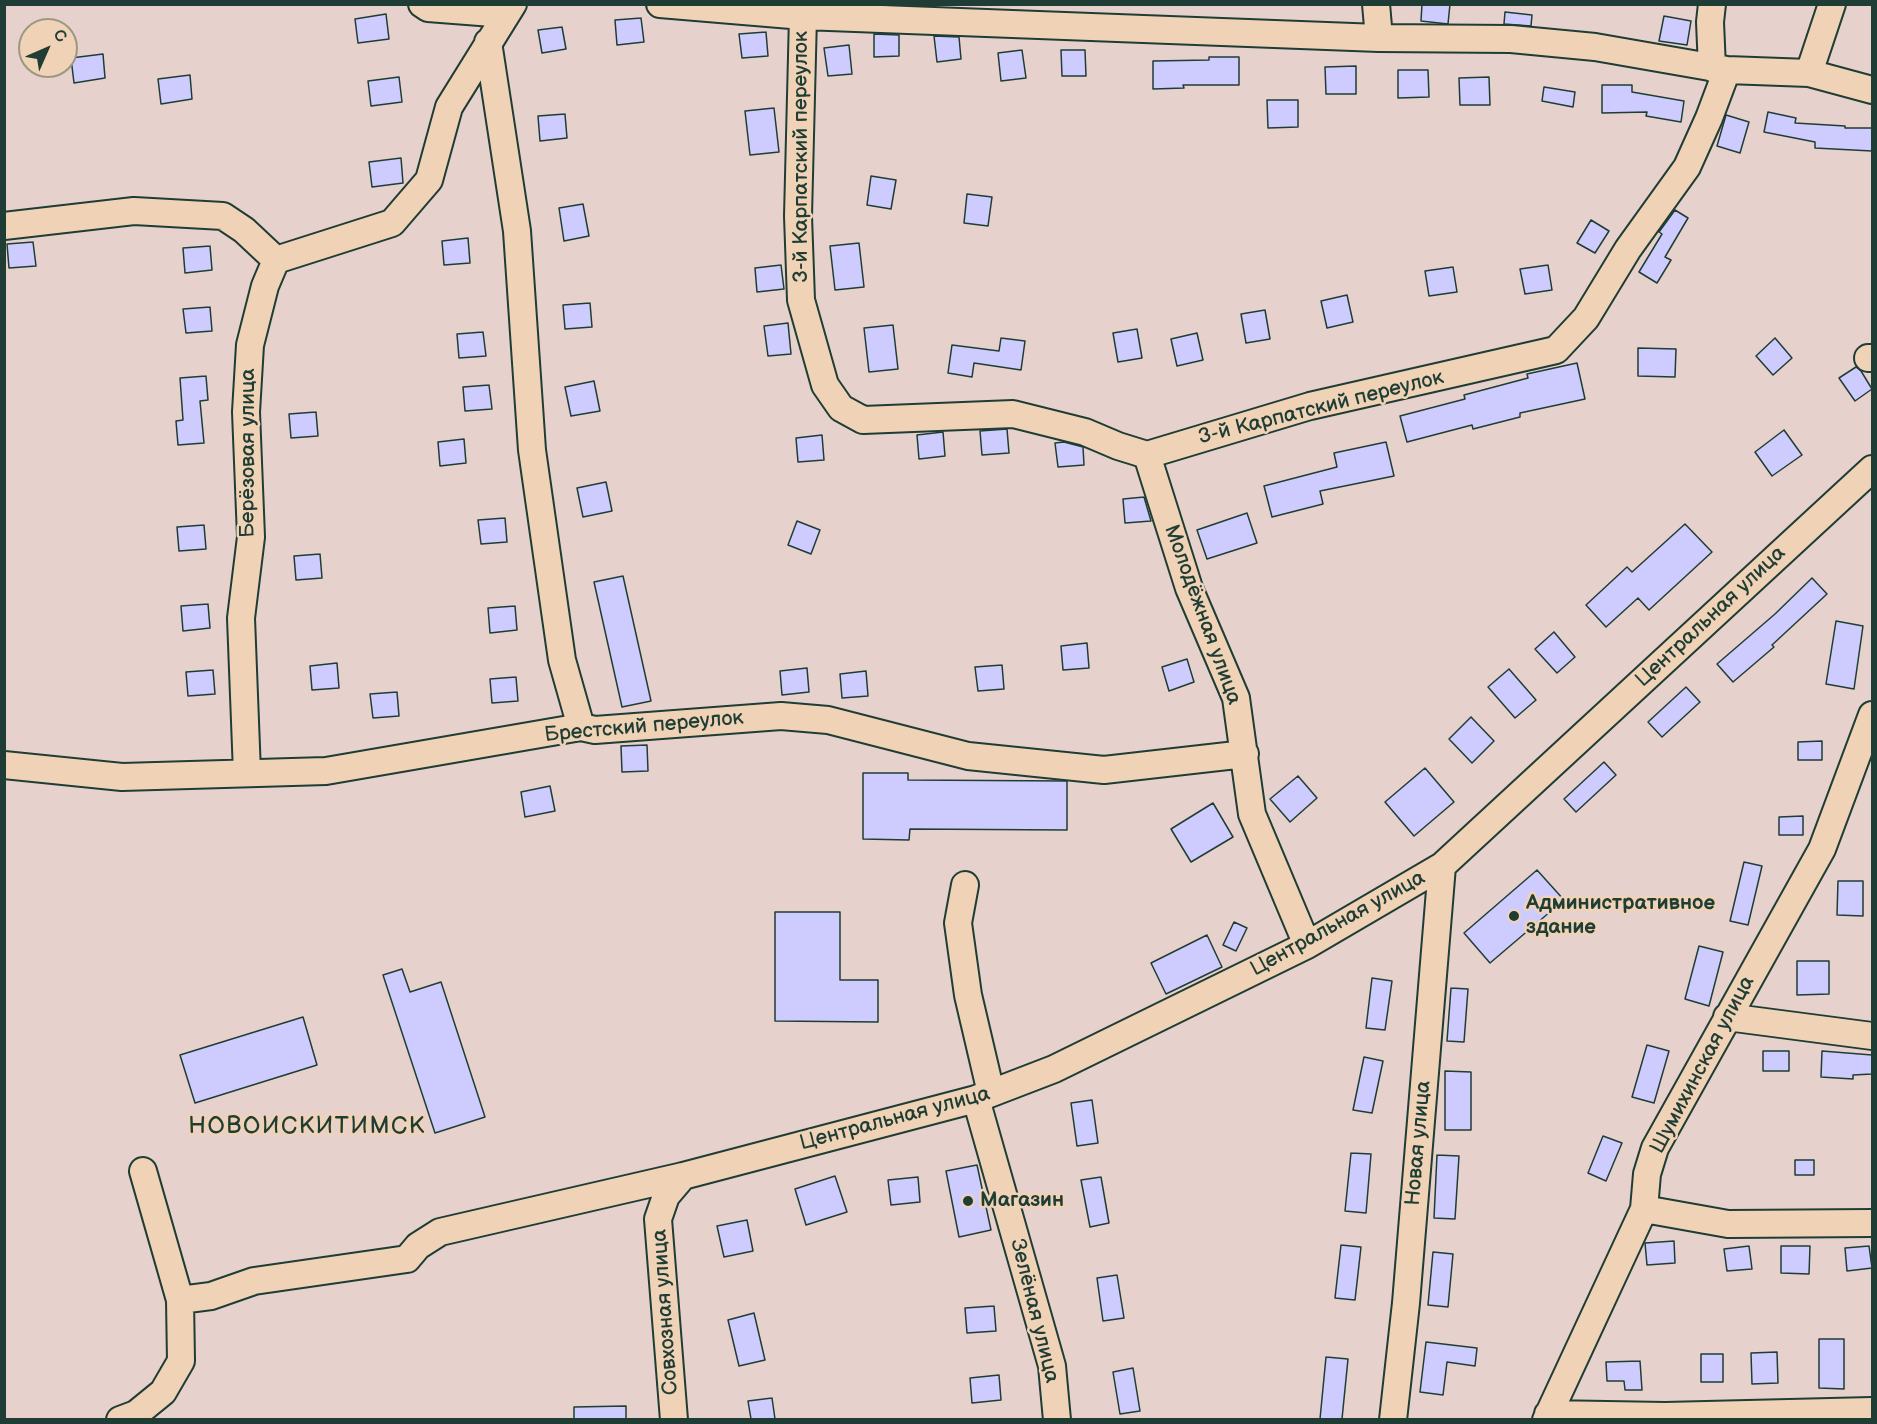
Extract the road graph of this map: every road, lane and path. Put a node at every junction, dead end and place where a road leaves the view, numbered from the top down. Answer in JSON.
{"nodes":[{"id":1,"x":422,"y":4,"type":"edge"},
{"id":2,"x":660,"y":4,"type":"edge"},
{"id":3,"x":1376,"y":4,"type":"edge"},
{"id":4,"x":1712,"y":4,"type":"edge"},
{"id":5,"x":1832,"y":4,"type":"edge"},
{"id":6,"x":509,"y":10,"type":"edge"},
{"id":7,"x":803,"y":16,"type":"junction"},
{"id":8,"x":1379,"y":38,"type":"junction"},
{"id":9,"x":489,"y":42,"type":"junction"},
{"id":10,"x":1719,"y":69,"type":"junction"},
{"id":11,"x":1809,"y":73,"type":"junction"},
{"id":12,"x":1872,"y":90,"type":"edge"},
{"id":13,"x":4,"y":226,"type":"edge"},
{"id":14,"x":276,"y":260,"type":"junction"},
{"id":15,"x":1147,"y":455,"type":"junction"},
{"id":16,"x":1872,"y":469,"type":"edge"},
{"id":17,"x":1872,"y":715,"type":"edge"},
{"id":18,"x":581,"y":727,"type":"junction"},
{"id":19,"x":1245,"y":754,"type":"junction"},
{"id":20,"x":4,"y":765,"type":"edge"},
{"id":21,"x":247,"y":773,"type":"junction"},
{"id":22,"x":1442,"y":866,"type":"junction"},
{"id":23,"x":965,"y":885,"type":"dead end"},
{"id":24,"x":1307,"y":945,"type":"junction"},
{"id":25,"x":1727,"y":1017,"type":"junction"},
{"id":26,"x":1872,"y":1036,"type":"edge"},
{"id":27,"x":984,"y":1096,"type":"junction"},
{"id":28,"x":143,"y":1171,"type":"dead end"},
{"id":29,"x":683,"y":1176,"type":"junction"},
{"id":30,"x":1644,"y":1209,"type":"junction"},
{"id":31,"x":1872,"y":1223,"type":"edge"},
{"id":32,"x":180,"y":1300,"type":"junction"},
{"id":33,"x":1872,"y":1411,"type":"edge"},
{"id":34,"x":1547,"y":1417,"type":"edge"},
{"id":35,"x":1665,"y":1418,"type":"edge"},
{"id":36,"x":120,"y":1419,"type":"edge"},
{"id":37,"x":674,"y":1419,"type":"edge"},
{"id":38,"x":1057,"y":1419,"type":"edge"},
{"id":39,"x":1392,"y":1419,"type":"edge"}],
"edges":[{"from":1,"to":6,"type":"street"},
{"from":2,"to":7,"type":"street"},
{"from":3,"to":8,"type":"street"},
{"from":4,"to":10,"type":"street"},
{"from":5,"to":11,"type":"street"},
{"from":6,"to":9,"type":"street"},
{"from":7,"to":8,"type":"street"},
{"from":7,"to":15,"type":"street","name":"3-й Карпатский переулок"},
{"from":8,"to":10,"type":"street"},
{"from":9,"to":14,"type":"street"},
{"from":9,"to":18,"type":"street"},
{"from":10,"to":11,"type":"street"},
{"from":10,"to":15,"type":"street","name":"3-й Карпатский переулок"},
{"from":11,"to":12,"type":"street"},
{"from":13,"to":14,"type":"street"},
{"from":14,"to":21,"type":"street","name":"Берёзовая улица"},
{"from":15,"to":19,"type":"street","name":"Молодёжная улица"},
{"from":16,"to":22,"type":"street","name":"Центральная улица"},
{"from":17,"to":25,"type":"street","name":"Шумихинская улица"},
{"from":18,"to":19,"type":"street","name":"Брестский переулок"},
{"from":18,"to":21,"type":"street","name":"Брестский переулок"},
{"from":19,"to":24,"type":"street","name":"Молодёжная улица"},
{"from":20,"to":21,"type":"street","name":"Брестский переулок"},
{"from":22,"to":24,"type":"street","name":"Центральная улица"},
{"from":22,"to":39,"type":"street","name":"Новая улица"},
{"from":23,"to":27,"type":"street","name":"Зелёная улица"},
{"from":24,"to":27,"type":"street","name":"Центральная улица"},
{"from":25,"to":26,"type":"street"},
{"from":25,"to":30,"type":"street","name":"Шумихинская улица"},
{"from":27,"to":29,"type":"street","name":"Центральная улица"},
{"from":27,"to":38,"type":"street","name":"Зелёная улица"},
{"from":28,"to":32,"type":"street"},
{"from":29,"to":32,"type":"street","name":"Центральная улица"},
{"from":29,"to":37,"type":"street","name":"Совхозная улица"},
{"from":30,"to":31,"type":"street"},
{"from":30,"to":34,"type":"street","name":"Шумихинская улица"},
{"from":32,"to":36,"type":"street"},
{"from":33,"to":35,"type":"street"},
{"from":34,"to":35,"type":"street"}]}
